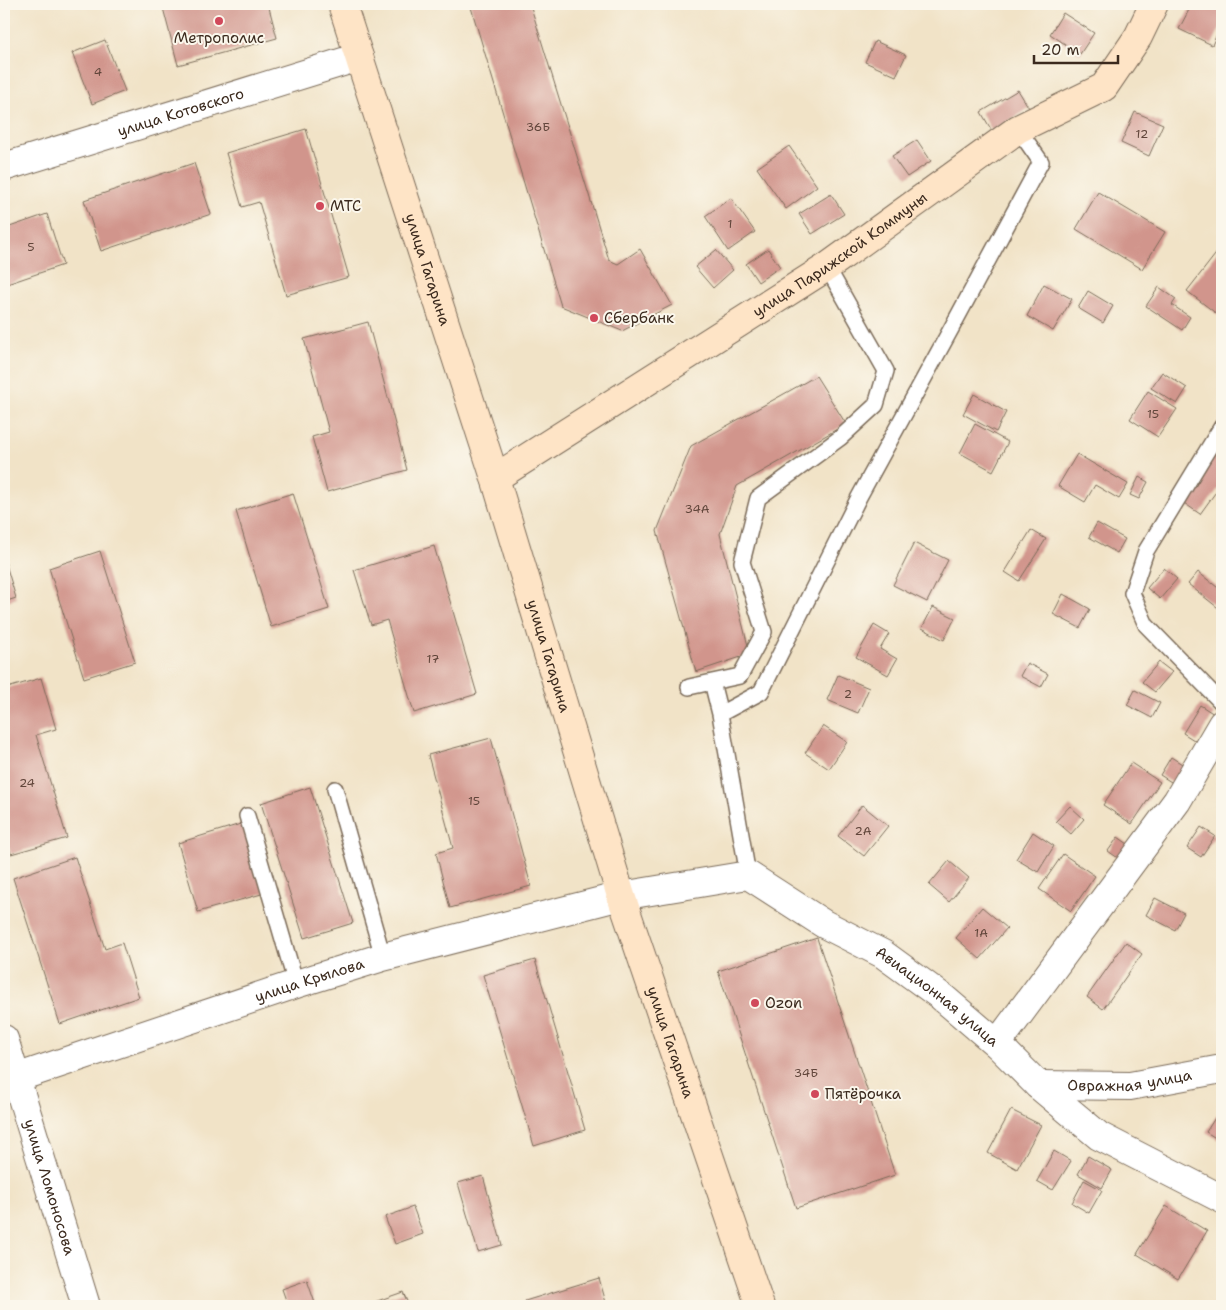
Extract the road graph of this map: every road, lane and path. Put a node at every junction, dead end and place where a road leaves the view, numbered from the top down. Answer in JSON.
{"nodes":[{"id":1,"x":342,"y":4,"type":"edge"},
{"id":2,"x":1154,"y":4,"type":"edge"},
{"id":3,"x":359,"y":57,"type":"junction"},
{"id":4,"x":1018,"y":129,"type":"junction"},
{"id":5,"x":4,"y":168,"type":"edge"},
{"id":6,"x":827,"y":267,"type":"junction"},
{"id":7,"x":1222,"y":426,"type":"edge"},
{"id":8,"x":495,"y":478,"type":"junction"},
{"id":9,"x":712,"y":682,"type":"junction"},
{"id":10,"x":689,"y":687,"type":"dead end"},
{"id":11,"x":1222,"y":704,"type":"edge"},
{"id":12,"x":720,"y":714,"type":"junction"},
{"id":13,"x":1222,"y":724,"type":"edge"},
{"id":14,"x":334,"y":789,"type":"dead end"},
{"id":15,"x":247,"y":816,"type":"dead end"},
{"id":16,"x":748,"y":875,"type":"junction"},
{"id":17,"x":621,"y":896,"type":"junction"},
{"id":18,"x":383,"y":957,"type":"junction"},
{"id":19,"x":296,"y":984,"type":"junction"},
{"id":20,"x":4,"y":1038,"type":"edge"},
{"id":21,"x":997,"y":1044,"type":"junction"},
{"id":22,"x":1222,"y":1068,"type":"edge"},
{"id":23,"x":10,"y":1079,"type":"edge"},
{"id":24,"x":1038,"y":1085,"type":"junction"},
{"id":25,"x":1222,"y":1199,"type":"edge"},
{"id":26,"x":86,"y":1306,"type":"edge"},
{"id":27,"x":760,"y":1306,"type":"edge"}],
"edges":[{"from":1,"to":3,"type":"main road","name":"улица Гагарина"},
{"from":2,"to":4,"type":"main road","name":"улица Парижской Коммуны"},
{"from":3,"to":5,"type":"street","name":"улица Котовского"},
{"from":3,"to":8,"type":"main road","name":"улица Гагарина"},
{"from":4,"to":6,"type":"main road","name":"улица Парижской Коммуны"},
{"from":4,"to":12,"type":"lane"},
{"from":6,"to":8,"type":"main road","name":"улица Парижской Коммуны"},
{"from":6,"to":9,"type":"lane"},
{"from":7,"to":11,"type":"lane"},
{"from":8,"to":17,"type":"main road","name":"улица Гагарина"},
{"from":9,"to":10,"type":"lane"},
{"from":9,"to":12,"type":"lane"},
{"from":12,"to":16,"type":"lane"},
{"from":13,"to":21,"type":"street"},
{"from":14,"to":18,"type":"lane"},
{"from":15,"to":19,"type":"lane"},
{"from":16,"to":17,"type":"street"},
{"from":16,"to":21,"type":"street","name":"Авиационная улица"},
{"from":17,"to":18,"type":"street","name":"улица Крылова"},
{"from":17,"to":27,"type":"main road","name":"улица Гагарина"},
{"from":18,"to":19,"type":"street","name":"улица Крылова"},
{"from":19,"to":23,"type":"street","name":"улица Крылова"},
{"from":20,"to":23,"type":"street","name":"улица Ломоносова"},
{"from":21,"to":24,"type":"street","name":"Авиационная улица"},
{"from":22,"to":24,"type":"street","name":"Овражная улица"},
{"from":23,"to":26,"type":"street","name":"улица Ломоносова"},
{"from":24,"to":25,"type":"street","name":"Авиационная улица"}]}
